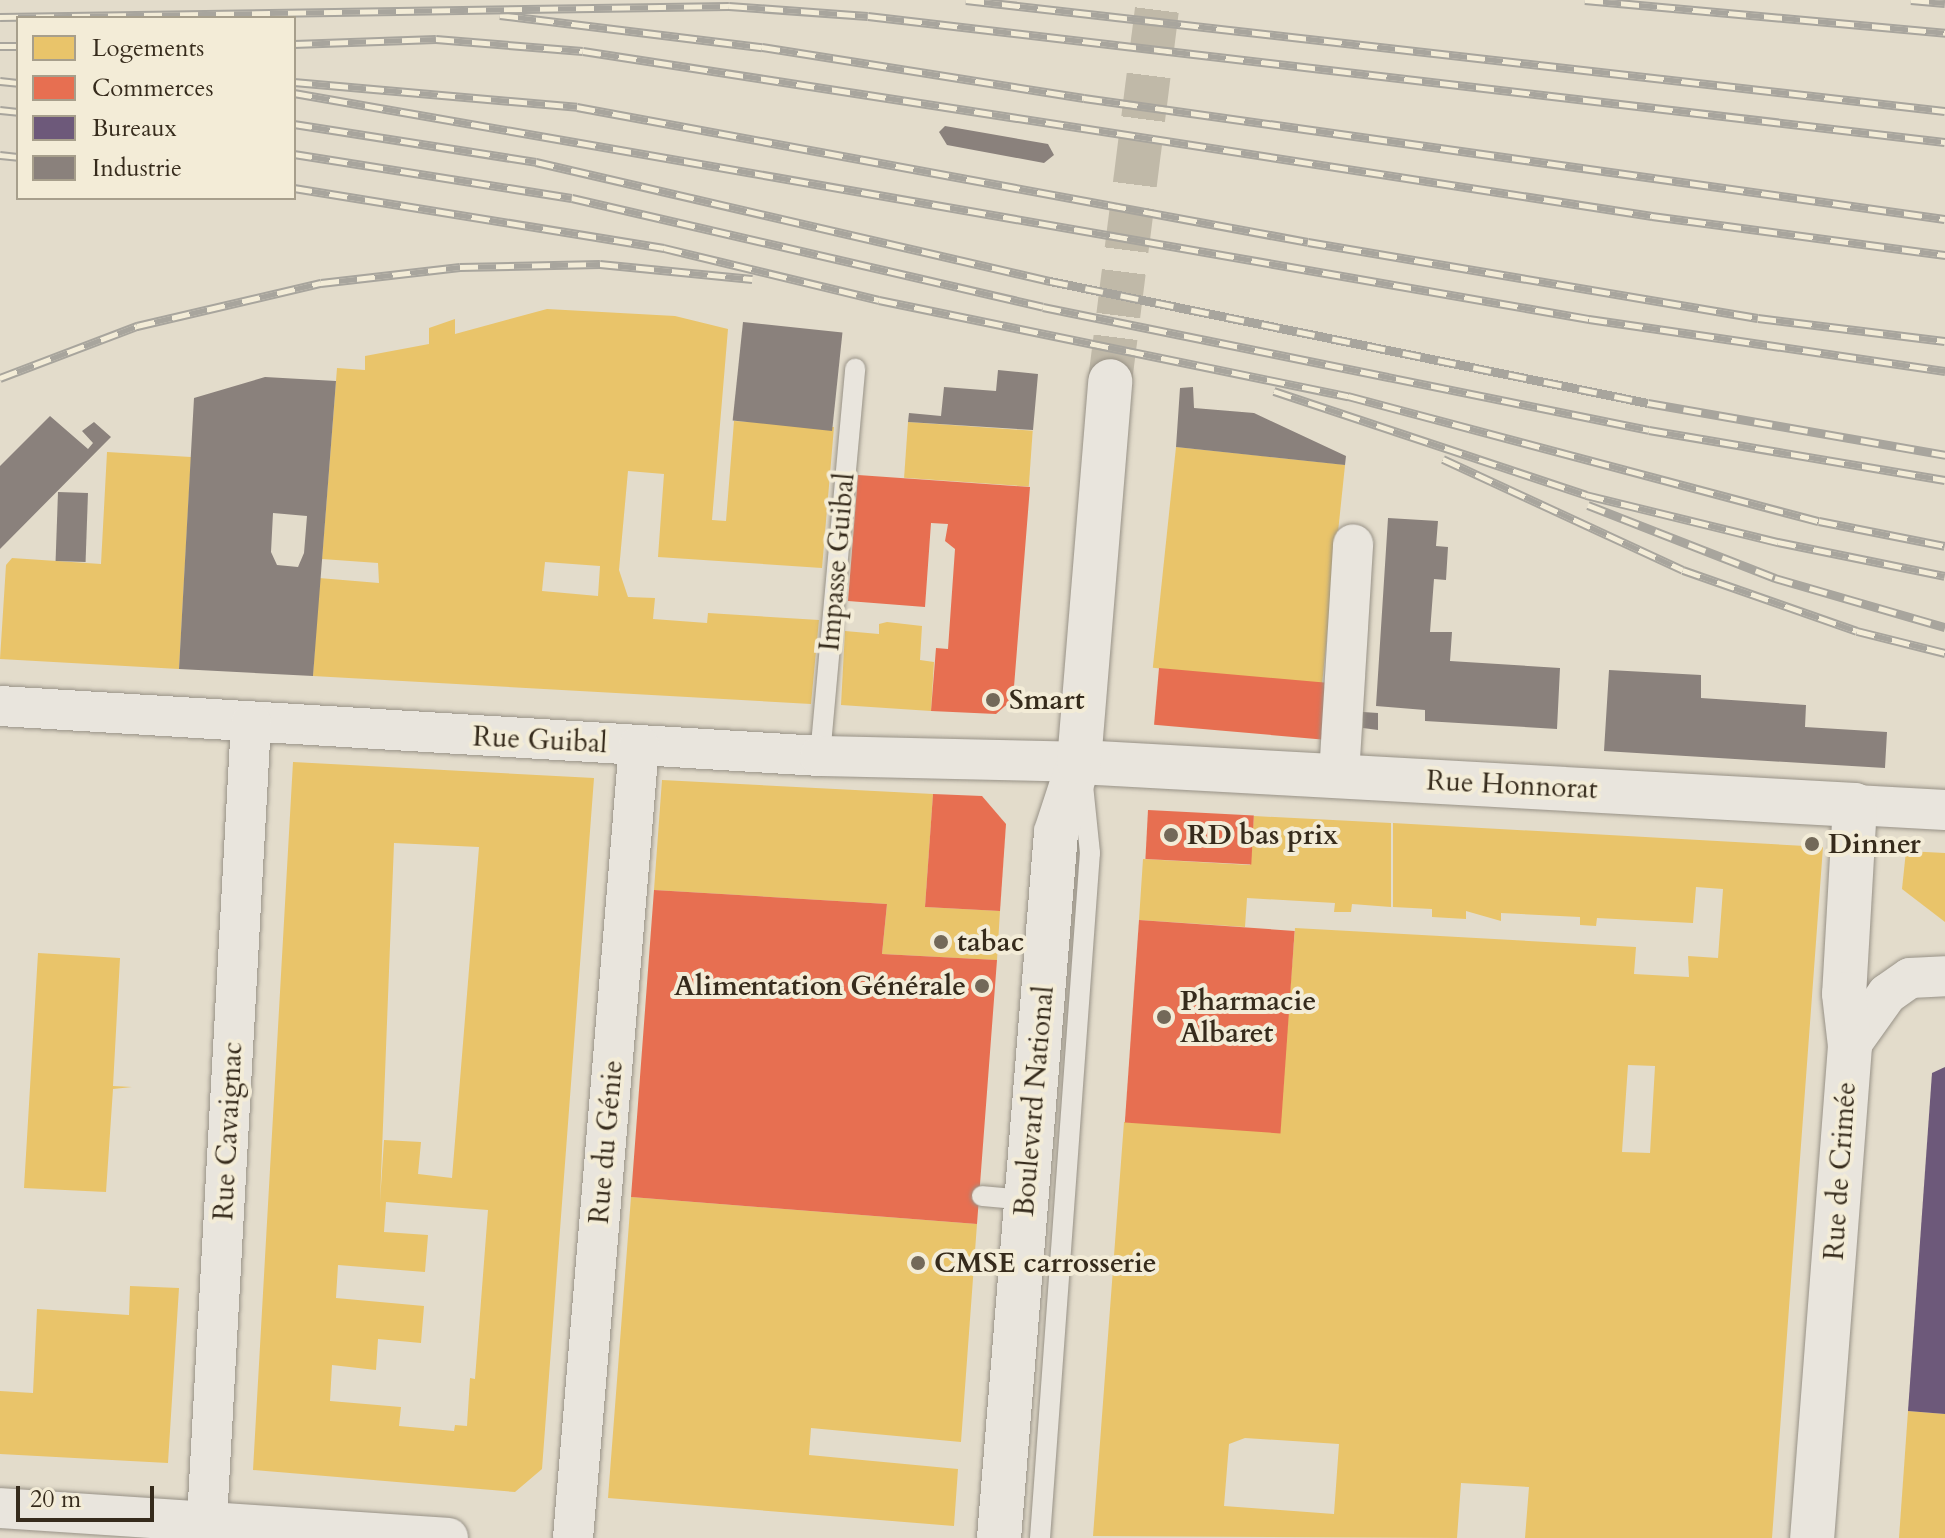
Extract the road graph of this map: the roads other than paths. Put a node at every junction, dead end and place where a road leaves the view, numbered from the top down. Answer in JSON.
{"nodes":[{"id":1,"x":855,"y":369,"type":"dead end"},
{"id":2,"x":1110,"y":381,"type":"tunnel mouth"},
{"id":3,"x":1353,"y":544,"type":"dead end"},
{"id":4,"x":0,"y":706,"type":"edge"},
{"id":5,"x":251,"y":723,"type":"junction"},
{"id":6,"x":639,"y":746,"type":"junction"},
{"id":7,"x":820,"y":756,"type":"junction"},
{"id":8,"x":1079,"y":762,"type":"junction"},
{"id":9,"x":1339,"y":775,"type":"junction"},
{"id":10,"x":1855,"y":805,"type":"junction"},
{"id":11,"x":1945,"y":810,"type":"edge"},
{"id":12,"x":1945,"y":976,"type":"edge"},
{"id":13,"x":1850,"y":1046,"type":"junction"},
{"id":14,"x":982,"y":1196,"type":"dead end"},
{"id":15,"x":1026,"y":1200,"type":"junction"},
{"id":16,"x":0,"y":1508,"type":"edge"},
{"id":17,"x":206,"y":1528,"type":"edge"},
{"id":18,"x":448,"y":1538,"type":"edge"},
{"id":19,"x":573,"y":1538,"type":"edge"},
{"id":20,"x":999,"y":1538,"type":"edge"},
{"id":21,"x":1040,"y":1538,"type":"edge"},
{"id":22,"x":1812,"y":1538,"type":"edge"}],
"edges":[{"from":1,"to":7,"type":"lane","name":"Impasse Guibal"},
{"from":2,"to":8,"type":"street","name":"Boulevard National"},
{"from":3,"to":9,"type":"street"},
{"from":4,"to":5,"type":"street","name":"Rue Guibal"},
{"from":5,"to":6,"type":"street","name":"Rue Guibal"},
{"from":5,"to":17,"type":"street","name":"Rue Cavaignac"},
{"from":6,"to":7,"type":"street","name":"Rue Guibal"},
{"from":6,"to":19,"type":"street","name":"Rue du Génie"},
{"from":7,"to":8,"type":"street","name":"Rue Guibal"},
{"from":8,"to":9,"type":"street","name":"Rue Honnorat"},
{"from":8,"to":15,"type":"street","name":"Boulevard National"},
{"from":8,"to":21,"type":"lane","name":"Boulevard National"},
{"from":9,"to":10,"type":"street","name":"Rue Honnorat"},
{"from":10,"to":11,"type":"street","name":"Rue Honnorat"},
{"from":10,"to":13,"type":"street","name":"Rue de Crimée"},
{"from":12,"to":13,"type":"street"},
{"from":13,"to":22,"type":"street","name":"Rue de Crimée"},
{"from":14,"to":15,"type":"lane"},
{"from":15,"to":20,"type":"street","name":"Boulevard National"},
{"from":16,"to":17,"type":"street"},
{"from":17,"to":18,"type":"street"}]}
